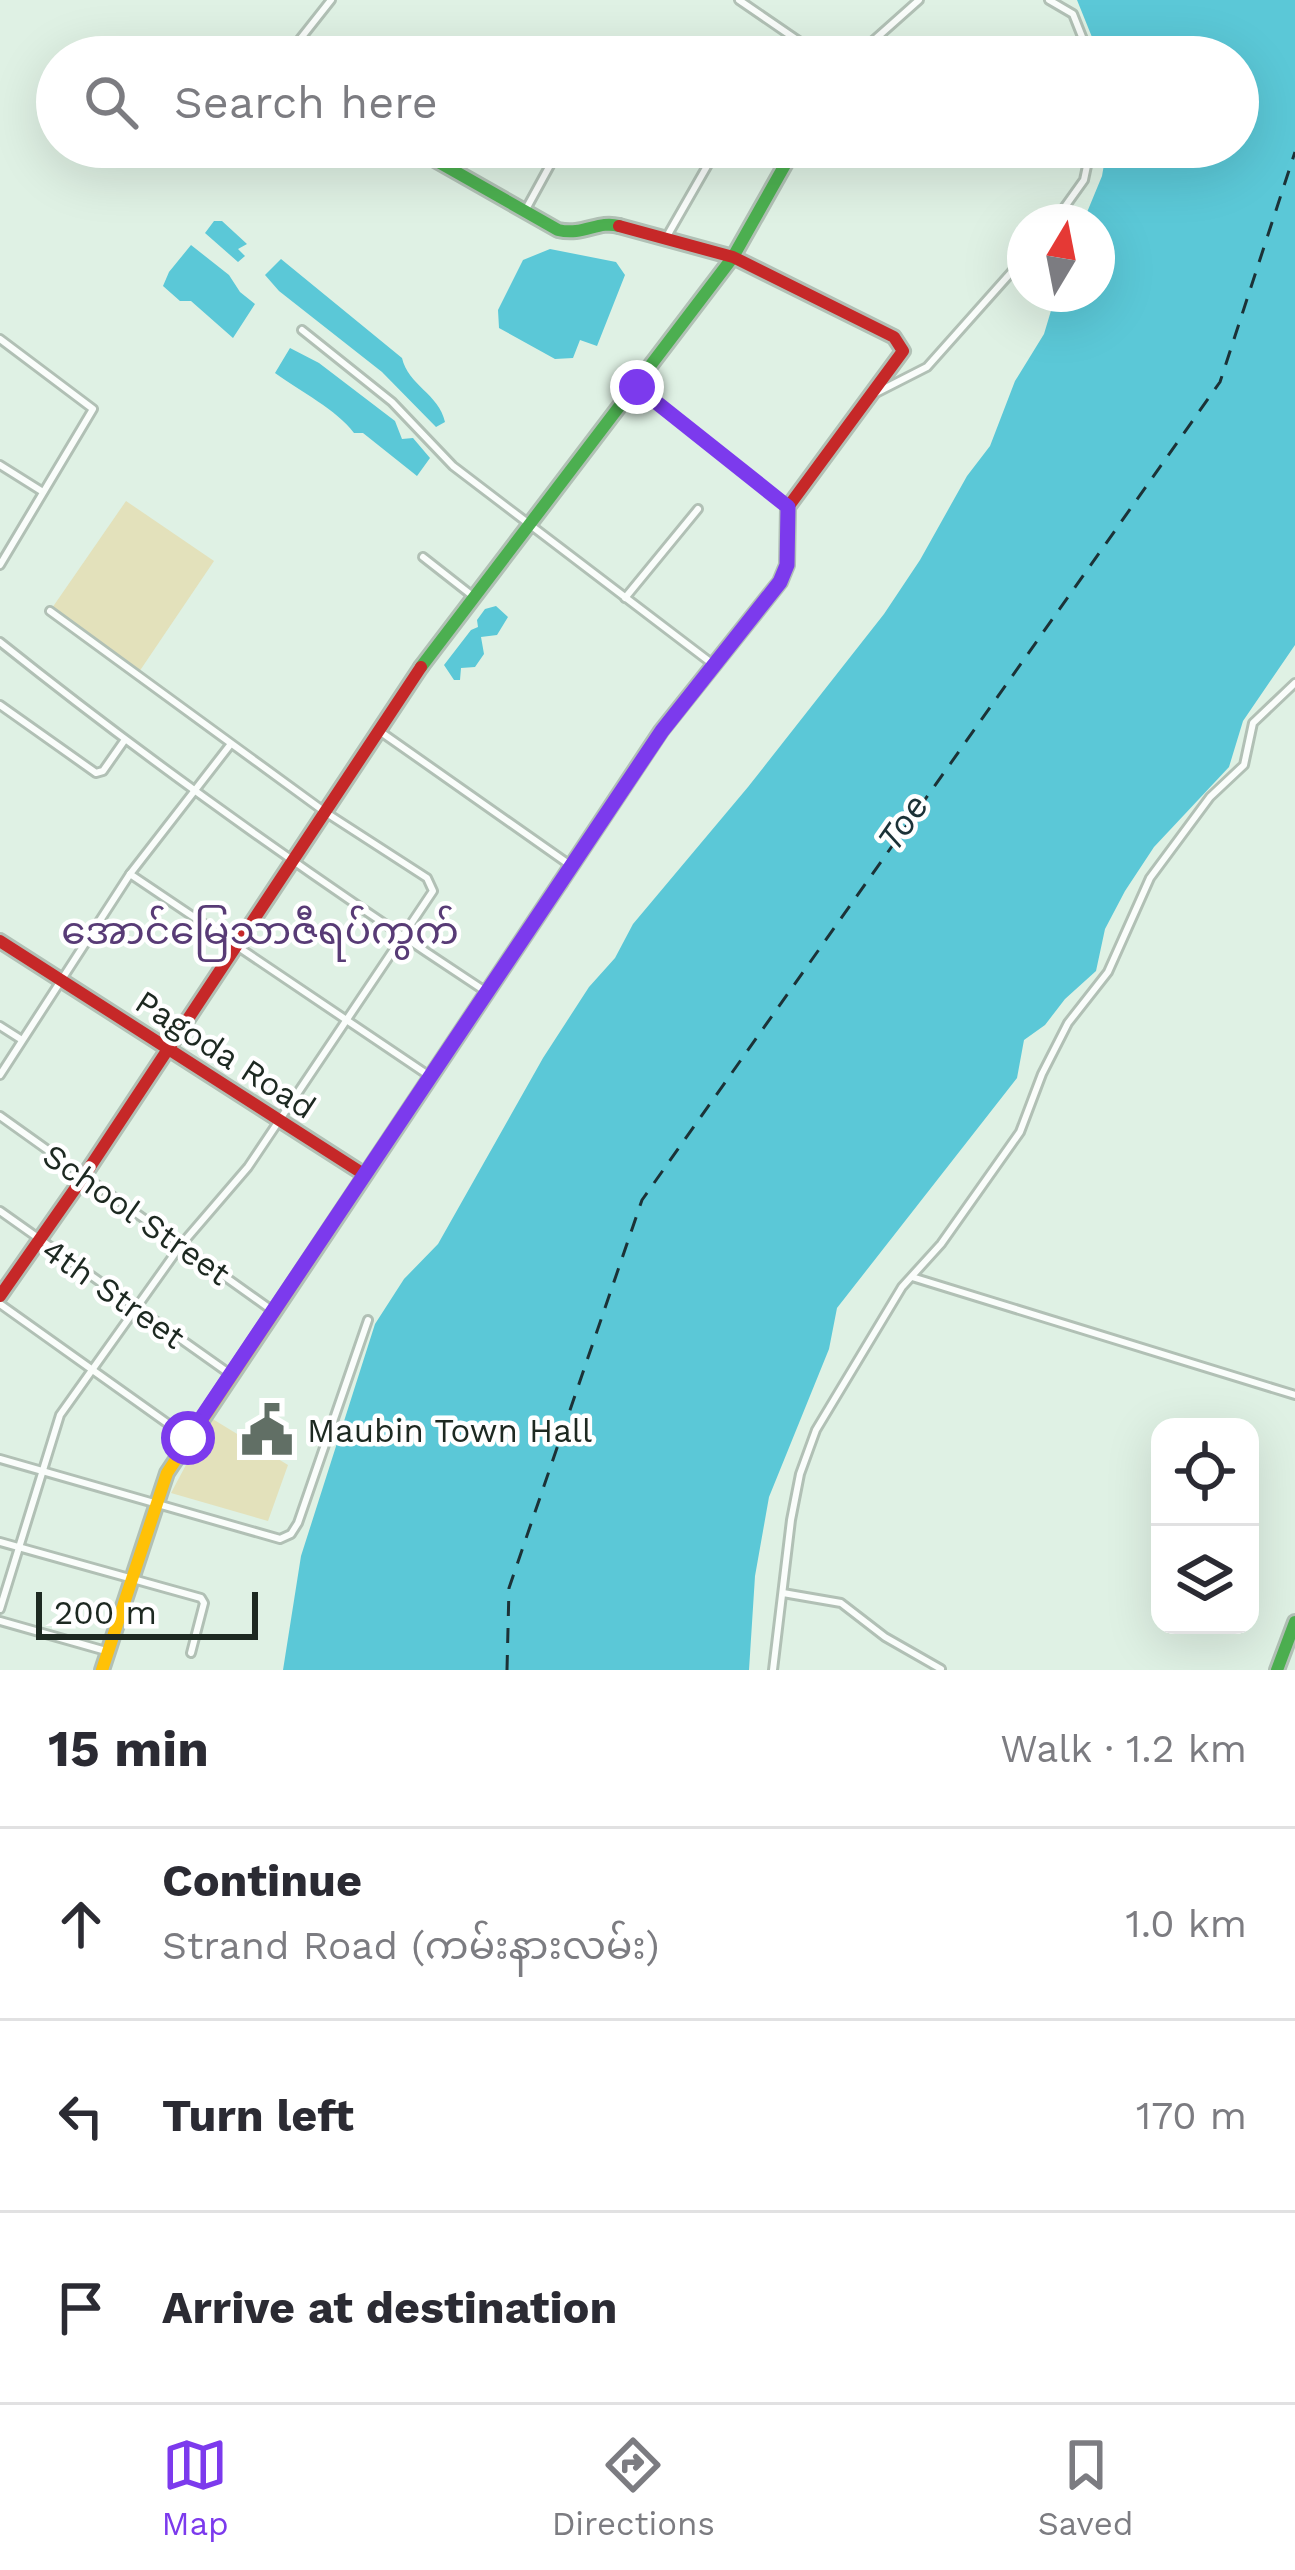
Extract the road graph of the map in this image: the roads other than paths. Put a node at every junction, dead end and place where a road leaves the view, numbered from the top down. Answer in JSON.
{"nodes":[{"id":1,"x":332,"y":0,"type":"edge"},
{"id":2,"x":739,"y":0,"type":"edge"},
{"id":3,"x":919,"y":0,"type":"edge"},
{"id":4,"x":1049,"y":0,"type":"edge"},
{"id":5,"x":303,"y":36,"type":"edge"},
{"id":6,"x":791,"y":36,"type":"edge"},
{"id":7,"x":879,"y":36,"type":"edge"},
{"id":8,"x":1082,"y":36,"type":"edge"},
{"id":9,"x":449,"y":168,"type":"edge"},
{"id":10,"x":548,"y":168,"type":"edge"},
{"id":11,"x":706,"y":168,"type":"edge"},
{"id":12,"x":783,"y":168,"type":"edge"},
{"id":13,"x":1087,"y":168,"type":"edge"},
{"id":14,"x":1067,"y":204,"type":"edge"},
{"id":15,"x":524,"y":211,"type":"junction"},
{"id":16,"x":666,"y":238,"type":"junction"},
{"id":17,"x":733,"y":257,"type":"junction"},
{"id":18,"x":1007,"y":277,"type":"edge"},
{"id":19,"x":302,"y":330,"type":"dead end"},
{"id":20,"x":0,"y":339,"type":"edge"},
{"id":21,"x":637,"y":387,"type":"junction"},
{"id":22,"x":870,"y":396,"type":"junction"},
{"id":23,"x":0,"y":465,"type":"edge"},
{"id":24,"x":44,"y":493,"type":"junction"},
{"id":25,"x":788,"y":507,"type":"junction"},
{"id":26,"x":698,"y":509,"type":"dead end"},
{"id":27,"x":529,"y":526,"type":"junction"},
{"id":28,"x":3,"y":552,"type":"edge"},
{"id":29,"x":423,"y":556,"type":"dead end"},
{"id":30,"x":0,"y":565,"type":"edge"},
{"id":31,"x":475,"y":597,"type":"junction"},
{"id":32,"x":626,"y":598,"type":"junction"},
{"id":33,"x":50,"y":611,"type":"dead end"},
{"id":34,"x":0,"y":642,"type":"edge"},
{"id":35,"x":714,"y":664,"type":"junction"},
{"id":36,"x":1295,"y":683,"type":"edge"},
{"id":37,"x":0,"y":705,"type":"edge"},
{"id":38,"x":378,"y":730,"type":"junction"},
{"id":39,"x":124,"y":741,"type":"junction"},
{"id":40,"x":230,"y":745,"type":"junction"},
{"id":41,"x":193,"y":791,"type":"junction"},
{"id":42,"x":325,"y":812,"type":"junction"},
{"id":43,"x":292,"y":862,"type":"junction"},
{"id":44,"x":570,"y":866,"type":"junction"},
{"id":45,"x":130,"y":874,"type":"junction"},
{"id":46,"x":403,"y":938,"type":"junction"},
{"id":47,"x":0,"y":941,"type":"edge"},
{"id":48,"x":237,"y":946,"type":"junction"},
{"id":49,"x":60,"y":979,"type":"junction"},
{"id":50,"x":484,"y":992,"type":"junction"},
{"id":51,"x":347,"y":1020,"type":"junction"},
{"id":52,"x":0,"y":1026,"type":"edge"},
{"id":53,"x":22,"y":1040,"type":"junction"},
{"id":54,"x":168,"y":1049,"type":"junction"},
{"id":55,"x":0,"y":1075,"type":"edge"},
{"id":56,"x":428,"y":1075,"type":"junction"},
{"id":57,"x":0,"y":1116,"type":"edge"},
{"id":58,"x":279,"y":1120,"type":"junction"},
{"id":59,"x":362,"y":1173,"type":"junction"},
{"id":60,"x":85,"y":1176,"type":"junction"},
{"id":61,"x":0,"y":1211,"type":"edge"},
{"id":62,"x":39,"y":1240,"type":"junction"},
{"id":63,"x":181,"y":1245,"type":"junction"},
{"id":64,"x":912,"y":1276,"type":"junction"},
{"id":65,"x":0,"y":1300,"type":"edge"},
{"id":66,"x":135,"y":1308,"type":"junction"},
{"id":67,"x":273,"y":1311,"type":"junction"},
{"id":68,"x":368,"y":1320,"type":"dead end"},
{"id":69,"x":90,"y":1370,"type":"junction"},
{"id":70,"x":230,"y":1374,"type":"junction"},
{"id":71,"x":1295,"y":1395,"type":"edge"},
{"id":72,"x":188,"y":1438,"type":"junction"},
{"id":73,"x":0,"y":1459,"type":"edge"},
{"id":74,"x":42,"y":1471,"type":"junction"},
{"id":75,"x":156,"y":1504,"type":"junction"},
{"id":76,"x":0,"y":1542,"type":"edge"},
{"id":77,"x":19,"y":1547,"type":"junction"},
{"id":78,"x":131,"y":1578,"type":"junction"},
{"id":79,"x":783,"y":1592,"type":"junction"},
{"id":80,"x":0,"y":1609,"type":"edge"},
{"id":81,"x":0,"y":1621,"type":"edge"},
{"id":82,"x":1295,"y":1622,"type":"edge"},
{"id":83,"x":108,"y":1652,"type":"junction"},
{"id":84,"x":191,"y":1653,"type":"dead end"},
{"id":85,"x":941,"y":1669,"type":"edge"},
{"id":86,"x":102,"y":1670,"type":"edge"},
{"id":87,"x":773,"y":1670,"type":"edge"},
{"id":88,"x":1277,"y":1670,"type":"edge"}],
"edges":[{"from":1,"to":5,"type":"street"},
{"from":2,"to":6,"type":"street"},
{"from":3,"to":7,"type":"street"},
{"from":4,"to":8,"type":"street"},
{"from":9,"to":15,"type":"street"},
{"from":10,"to":15,"type":"street"},
{"from":11,"to":16,"type":"street"},
{"from":12,"to":17,"type":"street"},
{"from":13,"to":14,"type":"street"},
{"from":15,"to":16,"type":"street"},
{"from":16,"to":17,"type":"street"},
{"from":17,"to":21,"type":"street"},
{"from":17,"to":22,"type":"street"},
{"from":18,"to":22,"type":"street"},
{"from":19,"to":27,"type":"street"},
{"from":20,"to":24,"type":"street"},
{"from":21,"to":25,"type":"street"},
{"from":21,"to":27,"type":"street"},
{"from":22,"to":25,"type":"street"},
{"from":23,"to":24,"type":"street"},
{"from":24,"to":28,"type":"street"},
{"from":25,"to":35,"type":"street"},
{"from":26,"to":32,"type":"street"},
{"from":27,"to":31,"type":"street"},
{"from":27,"to":32,"type":"street"},
{"from":28,"to":30,"type":"street"},
{"from":29,"to":31,"type":"street"},
{"from":31,"to":38,"type":"street"},
{"from":32,"to":35,"type":"street"},
{"from":33,"to":40,"type":"street"},
{"from":34,"to":39,"type":"street"},
{"from":35,"to":44,"type":"street"},
{"from":36,"to":64,"type":"street"},
{"from":37,"to":39,"type":"street"},
{"from":38,"to":42,"type":"street"},
{"from":38,"to":44,"type":"street"},
{"from":39,"to":41,"type":"street"},
{"from":40,"to":41,"type":"street"},
{"from":40,"to":42,"type":"street"},
{"from":41,"to":43,"type":"street"},
{"from":41,"to":45,"type":"street"},
{"from":42,"to":43,"type":"street"},
{"from":42,"to":46,"type":"street"},
{"from":43,"to":46,"type":"street"},
{"from":43,"to":48,"type":"street"},
{"from":44,"to":50,"type":"street"},
{"from":45,"to":48,"type":"street"},
{"from":45,"to":49,"type":"street"},
{"from":46,"to":50,"type":"street"},
{"from":46,"to":51,"type":"street"},
{"from":47,"to":49,"type":"street","name":"Pagoda Road"},
{"from":48,"to":51,"type":"street"},
{"from":48,"to":54,"type":"street"},
{"from":49,"to":53,"type":"street"},
{"from":49,"to":54,"type":"street","name":"Pagoda Road"},
{"from":50,"to":56,"type":"street"},
{"from":51,"to":56,"type":"street"},
{"from":51,"to":58,"type":"street"},
{"from":52,"to":53,"type":"street"},
{"from":53,"to":55,"type":"street"},
{"from":54,"to":58,"type":"street","name":"Pagoda Road"},
{"from":54,"to":60,"type":"street"},
{"from":56,"to":59,"type":"street"},
{"from":57,"to":60,"type":"street","name":"School Street"},
{"from":58,"to":59,"type":"street","name":"Pagoda Road"},
{"from":58,"to":63,"type":"street"},
{"from":59,"to":67,"type":"street"},
{"from":60,"to":62,"type":"street"},
{"from":60,"to":63,"type":"street","name":"School Street"},
{"from":61,"to":62,"type":"street","name":"4th Street"},
{"from":62,"to":65,"type":"street"},
{"from":62,"to":66,"type":"street","name":"4th Street"},
{"from":63,"to":66,"type":"street"},
{"from":63,"to":67,"type":"street","name":"School Street"},
{"from":64,"to":71,"type":"street"},
{"from":64,"to":79,"type":"street"},
{"from":65,"to":69,"type":"street"},
{"from":66,"to":69,"type":"street"},
{"from":66,"to":70,"type":"street","name":"4th Street"},
{"from":67,"to":70,"type":"street"},
{"from":68,"to":75,"type":"street"},
{"from":69,"to":72,"type":"street"},
{"from":69,"to":74,"type":"street"},
{"from":70,"to":72,"type":"street"},
{"from":72,"to":75,"type":"street"},
{"from":73,"to":74,"type":"street"},
{"from":74,"to":75,"type":"street"},
{"from":74,"to":77,"type":"street"},
{"from":75,"to":78,"type":"street"},
{"from":76,"to":77,"type":"street"},
{"from":77,"to":78,"type":"street"},
{"from":77,"to":80,"type":"street"},
{"from":78,"to":83,"type":"street"},
{"from":78,"to":84,"type":"street"},
{"from":79,"to":85,"type":"street"},
{"from":79,"to":87,"type":"street"},
{"from":81,"to":83,"type":"street"},
{"from":82,"to":88,"type":"street"},
{"from":83,"to":86,"type":"street"}]}
